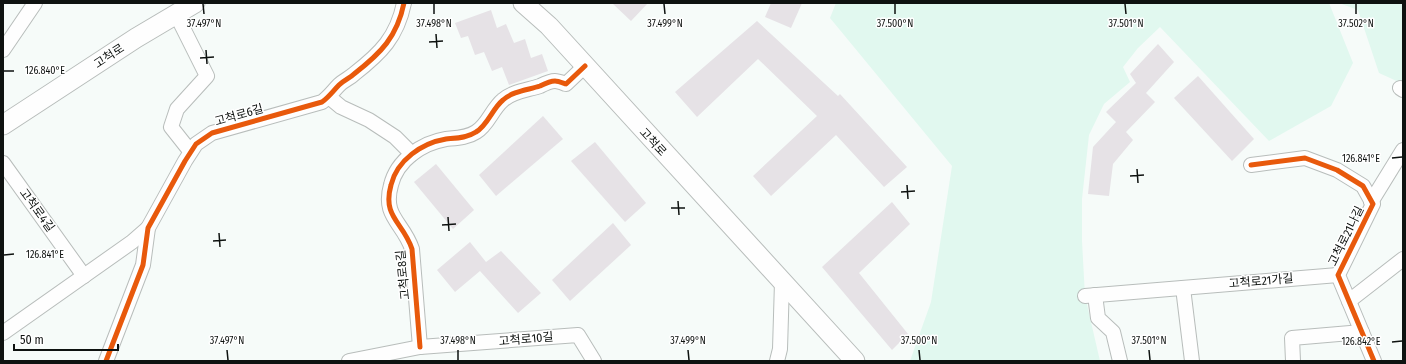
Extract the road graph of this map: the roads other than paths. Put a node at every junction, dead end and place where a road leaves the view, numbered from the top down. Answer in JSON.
{"nodes":[{"id":1,"x":35,"y":3,"type":"edge"},
{"id":2,"x":195,"y":3,"type":"edge"},
{"id":3,"x":404,"y":3,"type":"edge"},
{"id":4,"x":522,"y":3,"type":"edge"},
{"id":5,"x":176,"y":14,"type":"junction"},
{"id":6,"x":3,"y":50,"type":"edge"},
{"id":7,"x":585,"y":66,"type":"junction"},
{"id":8,"x":329,"y":97,"type":"junction"},
{"id":9,"x":3,"y":125,"type":"edge"},
{"id":10,"x":190,"y":151,"type":"junction"},
{"id":11,"x":1402,"y":153,"type":"edge"},
{"id":12,"x":412,"y":154,"type":"junction"},
{"id":13,"x":3,"y":163,"type":"edge"},
{"id":14,"x":1251,"y":165,"type":"dead end"},
{"id":15,"x":1371,"y":202,"type":"junction"},
{"id":16,"x":148,"y":228,"type":"junction"},
{"id":17,"x":1403,"y":259,"type":"edge"},
{"id":18,"x":1338,"y":275,"type":"junction"},
{"id":19,"x":84,"y":276,"type":"junction"},
{"id":20,"x":782,"y":282,"type":"junction"},
{"id":21,"x":1183,"y":288,"type":"junction"},
{"id":22,"x":1349,"y":301,"type":"junction"},
{"id":23,"x":1362,"y":332,"type":"junction"},
{"id":24,"x":3,"y":333,"type":"edge"},
{"id":25,"x":420,"y":347,"type":"junction"},
{"id":26,"x":106,"y":361,"type":"edge"},
{"id":27,"x":349,"y":361,"type":"edge"},
{"id":28,"x":594,"y":361,"type":"edge"},
{"id":29,"x":777,"y":361,"type":"edge"},
{"id":30,"x":855,"y":361,"type":"edge"},
{"id":31,"x":1120,"y":361,"type":"edge"},
{"id":32,"x":1192,"y":361,"type":"edge"},
{"id":33,"x":1293,"y":361,"type":"edge"},
{"id":34,"x":1374,"y":361,"type":"edge"}],
"edges":[{"from":1,"to":6,"type":"street"},
{"from":2,"to":5,"type":"main road","name":"고척로"},
{"from":3,"to":8,"type":"street","name":"고척로6길"},
{"from":4,"to":7,"type":"main road","name":"고척로"},
{"from":5,"to":9,"type":"main road","name":"고척로"},
{"from":5,"to":10,"type":"street"},
{"from":7,"to":12,"type":"street","name":"고척로8길"},
{"from":7,"to":20,"type":"main road","name":"고척로"},
{"from":8,"to":10,"type":"street","name":"고척로6길"},
{"from":8,"to":12,"type":"street"},
{"from":10,"to":16,"type":"street","name":"고척로6길"},
{"from":11,"to":15,"type":"street","name":"고척로21나길"},
{"from":12,"to":25,"type":"street","name":"고척로8길"},
{"from":13,"to":19,"type":"street","name":"고척로4길"},
{"from":14,"to":15,"type":"street","name":"고척로21나길"},
{"from":15,"to":18,"type":"street","name":"고척로21나길"},
{"from":16,"to":19,"type":"street"},
{"from":16,"to":26,"type":"street","name":"고척로6길"},
{"from":17,"to":22,"type":"street"},
{"from":18,"to":21,"type":"street","name":"고척로21가길"},
{"from":18,"to":22,"type":"street","name":"고척로21나길"},
{"from":19,"to":24,"type":"street"},
{"from":20,"to":29,"type":"street"},
{"from":20,"to":30,"type":"main road","name":"고척로"},
{"from":21,"to":31,"type":"street","name":"고척로21가길"},
{"from":21,"to":32,"type":"street"},
{"from":22,"to":23,"type":"street","name":"고척로21나길"},
{"from":23,"to":33,"type":"street"},
{"from":23,"to":34,"type":"street","name":"고척로21나길"},
{"from":25,"to":27,"type":"street","name":"고척로10길"},
{"from":25,"to":28,"type":"street","name":"고척로10길"}]}
